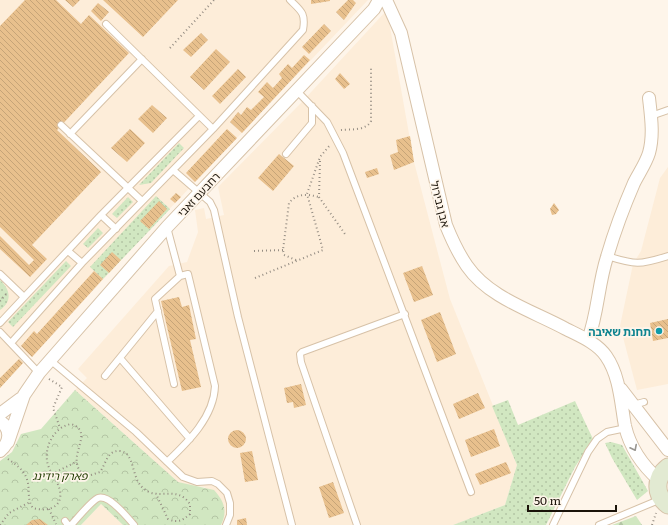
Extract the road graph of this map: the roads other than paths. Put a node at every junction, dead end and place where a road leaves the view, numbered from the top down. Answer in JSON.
{"nodes":[{"id":1,"x":290,"y":0,"type":"edge"},
{"id":2,"x":379,"y":0,"type":"edge"},
{"id":3,"x":386,"y":0,"type":"edge"},
{"id":4,"x":106,"y":24,"type":"dead end"},
{"id":5,"x":142,"y":60,"type":"junction"},
{"id":6,"x":296,"y":90,"type":"junction"},
{"id":7,"x":648,"y":98,"type":"dead end"},
{"id":8,"x":312,"y":106,"type":"junction"},
{"id":9,"x":668,"y":110,"type":"edge"},
{"id":10,"x":199,"y":116,"type":"junction"},
{"id":11,"x":651,"y":116,"type":"junction"},
{"id":12,"x":61,"y":125,"type":"dead end"},
{"id":13,"x":213,"y":129,"type":"junction"},
{"id":14,"x":70,"y":134,"type":"junction"},
{"id":15,"x":286,"y":154,"type":"dead end"},
{"id":16,"x":173,"y":170,"type":"junction"},
{"id":17,"x":128,"y":188,"type":"junction"},
{"id":18,"x":199,"y":193,"type":"junction"},
{"id":19,"x":142,"y":202,"type":"junction"},
{"id":20,"x":101,"y":215,"type":"junction"},
{"id":21,"x":167,"y":227,"type":"junction"},
{"id":22,"x":116,"y":229,"type":"junction"},
{"id":23,"x":68,"y":251,"type":"junction"},
{"id":24,"x":607,"y":256,"type":"junction"},
{"id":25,"x":668,"y":256,"type":"edge"},
{"id":26,"x":82,"y":264,"type":"junction"},
{"id":27,"x":0,"y":274,"type":"edge"},
{"id":28,"x":180,"y":276,"type":"junction"},
{"id":29,"x":24,"y":297,"type":"junction"},
{"id":30,"x":158,"y":311,"type":"junction"},
{"id":31,"x":405,"y":314,"type":"junction"},
{"id":32,"x":0,"y":323,"type":"edge"},
{"id":33,"x":0,"y":333,"type":"edge"},
{"id":34,"x":588,"y":340,"type":"junction"},
{"id":35,"x":11,"y":343,"type":"junction"},
{"id":36,"x":120,"y":358,"type":"junction"},
{"id":37,"x":50,"y":360,"type":"junction"},
{"id":38,"x":39,"y":373,"type":"junction"},
{"id":39,"x":105,"y":376,"type":"dead end"},
{"id":40,"x":174,"y":384,"type":"dead end"},
{"id":41,"x":618,"y":384,"type":"junction"},
{"id":42,"x":24,"y":395,"type":"junction"},
{"id":43,"x":1,"y":414,"type":"edge"},
{"id":44,"x":626,"y":428,"type":"junction"},
{"id":45,"x":190,"y":439,"type":"junction"},
{"id":46,"x":3,"y":448,"type":"edge"},
{"id":47,"x":668,"y":450,"type":"edge"},
{"id":48,"x":168,"y":462,"type":"junction"},
{"id":49,"x":663,"y":486,"type":"edge"},
{"id":50,"x":471,"y":492,"type":"dead end"},
{"id":51,"x":68,"y":524,"type":"edge"},
{"id":52,"x":134,"y":525,"type":"edge"},
{"id":53,"x":226,"y":525,"type":"edge"},
{"id":54,"x":292,"y":525,"type":"edge"},
{"id":55,"x":357,"y":525,"type":"edge"},
{"id":56,"x":553,"y":525,"type":"edge"},
{"id":57,"x":599,"y":525,"type":"edge"}],
"edges":[{"from":1,"to":13,"type":"lane"},
{"from":2,"to":6,"type":"street","name":"רחבעם זאבי"},
{"from":3,"to":34,"type":"street","name":"אבן גבירול"},
{"from":4,"to":5,"type":"lane"},
{"from":5,"to":10,"type":"lane"},
{"from":5,"to":14,"type":"lane"},
{"from":6,"to":8,"type":"lane"},
{"from":6,"to":18,"type":"street","name":"רחבעם זאבי"},
{"from":7,"to":11,"type":"street"},
{"from":8,"to":15,"type":"lane"},
{"from":8,"to":31,"type":"lane"},
{"from":9,"to":11,"type":"lane"},
{"from":10,"to":13,"type":"lane"},
{"from":10,"to":17,"type":"lane"},
{"from":11,"to":24,"type":"street"},
{"from":12,"to":14,"type":"lane"},
{"from":13,"to":16,"type":"lane"},
{"from":14,"to":17,"type":"lane"},
{"from":16,"to":18,"type":"lane"},
{"from":16,"to":19,"type":"lane"},
{"from":17,"to":19,"type":"lane"},
{"from":17,"to":20,"type":"lane"},
{"from":18,"to":21,"type":"street","name":"רחבעם זאבי"},
{"from":18,"to":54,"type":"lane"},
{"from":19,"to":22,"type":"lane"},
{"from":20,"to":22,"type":"lane"},
{"from":20,"to":23,"type":"lane"},
{"from":21,"to":28,"type":"lane"},
{"from":21,"to":37,"type":"street","name":"רחבעם זאבי"},
{"from":22,"to":26,"type":"lane"},
{"from":23,"to":26,"type":"lane"},
{"from":23,"to":29,"type":"lane"},
{"from":24,"to":25,"type":"lane"},
{"from":24,"to":34,"type":"street"},
{"from":26,"to":35,"type":"lane"},
{"from":27,"to":29,"type":"lane"},
{"from":28,"to":30,"type":"lane"},
{"from":28,"to":45,"type":"lane"},
{"from":29,"to":32,"type":"lane"},
{"from":30,"to":36,"type":"lane"},
{"from":30,"to":40,"type":"lane"},
{"from":31,"to":50,"type":"lane"},
{"from":31,"to":55,"type":"lane"},
{"from":33,"to":35,"type":"lane"},
{"from":34,"to":41,"type":"street","name":"אבן גבירול"},
{"from":35,"to":38,"type":"lane"},
{"from":36,"to":39,"type":"lane"},
{"from":36,"to":45,"type":"lane"},
{"from":37,"to":38,"type":"street","name":"רחבעם זאבי"},
{"from":37,"to":48,"type":"lane"},
{"from":38,"to":42,"type":"street","name":"רחבעם זאבי"},
{"from":41,"to":44,"type":"street","name":"אבן גבירול"},
{"from":41,"to":47,"type":"street"},
{"from":42,"to":43,"type":"street","name":"רחבעם זאבי"},
{"from":42,"to":46,"type":"street","name":"רחבעם זאבי"},
{"from":43,"to":46,"type":"street"},
{"from":44,"to":49,"type":"street","name":"אבן גבירול","one_way":true},
{"from":44,"to":56,"type":"lane"},
{"from":45,"to":48,"type":"lane"},
{"from":48,"to":53,"type":"lane"},
{"from":49,"to":57,"type":"lane"},
{"from":51,"to":52,"type":"lane"}]}
